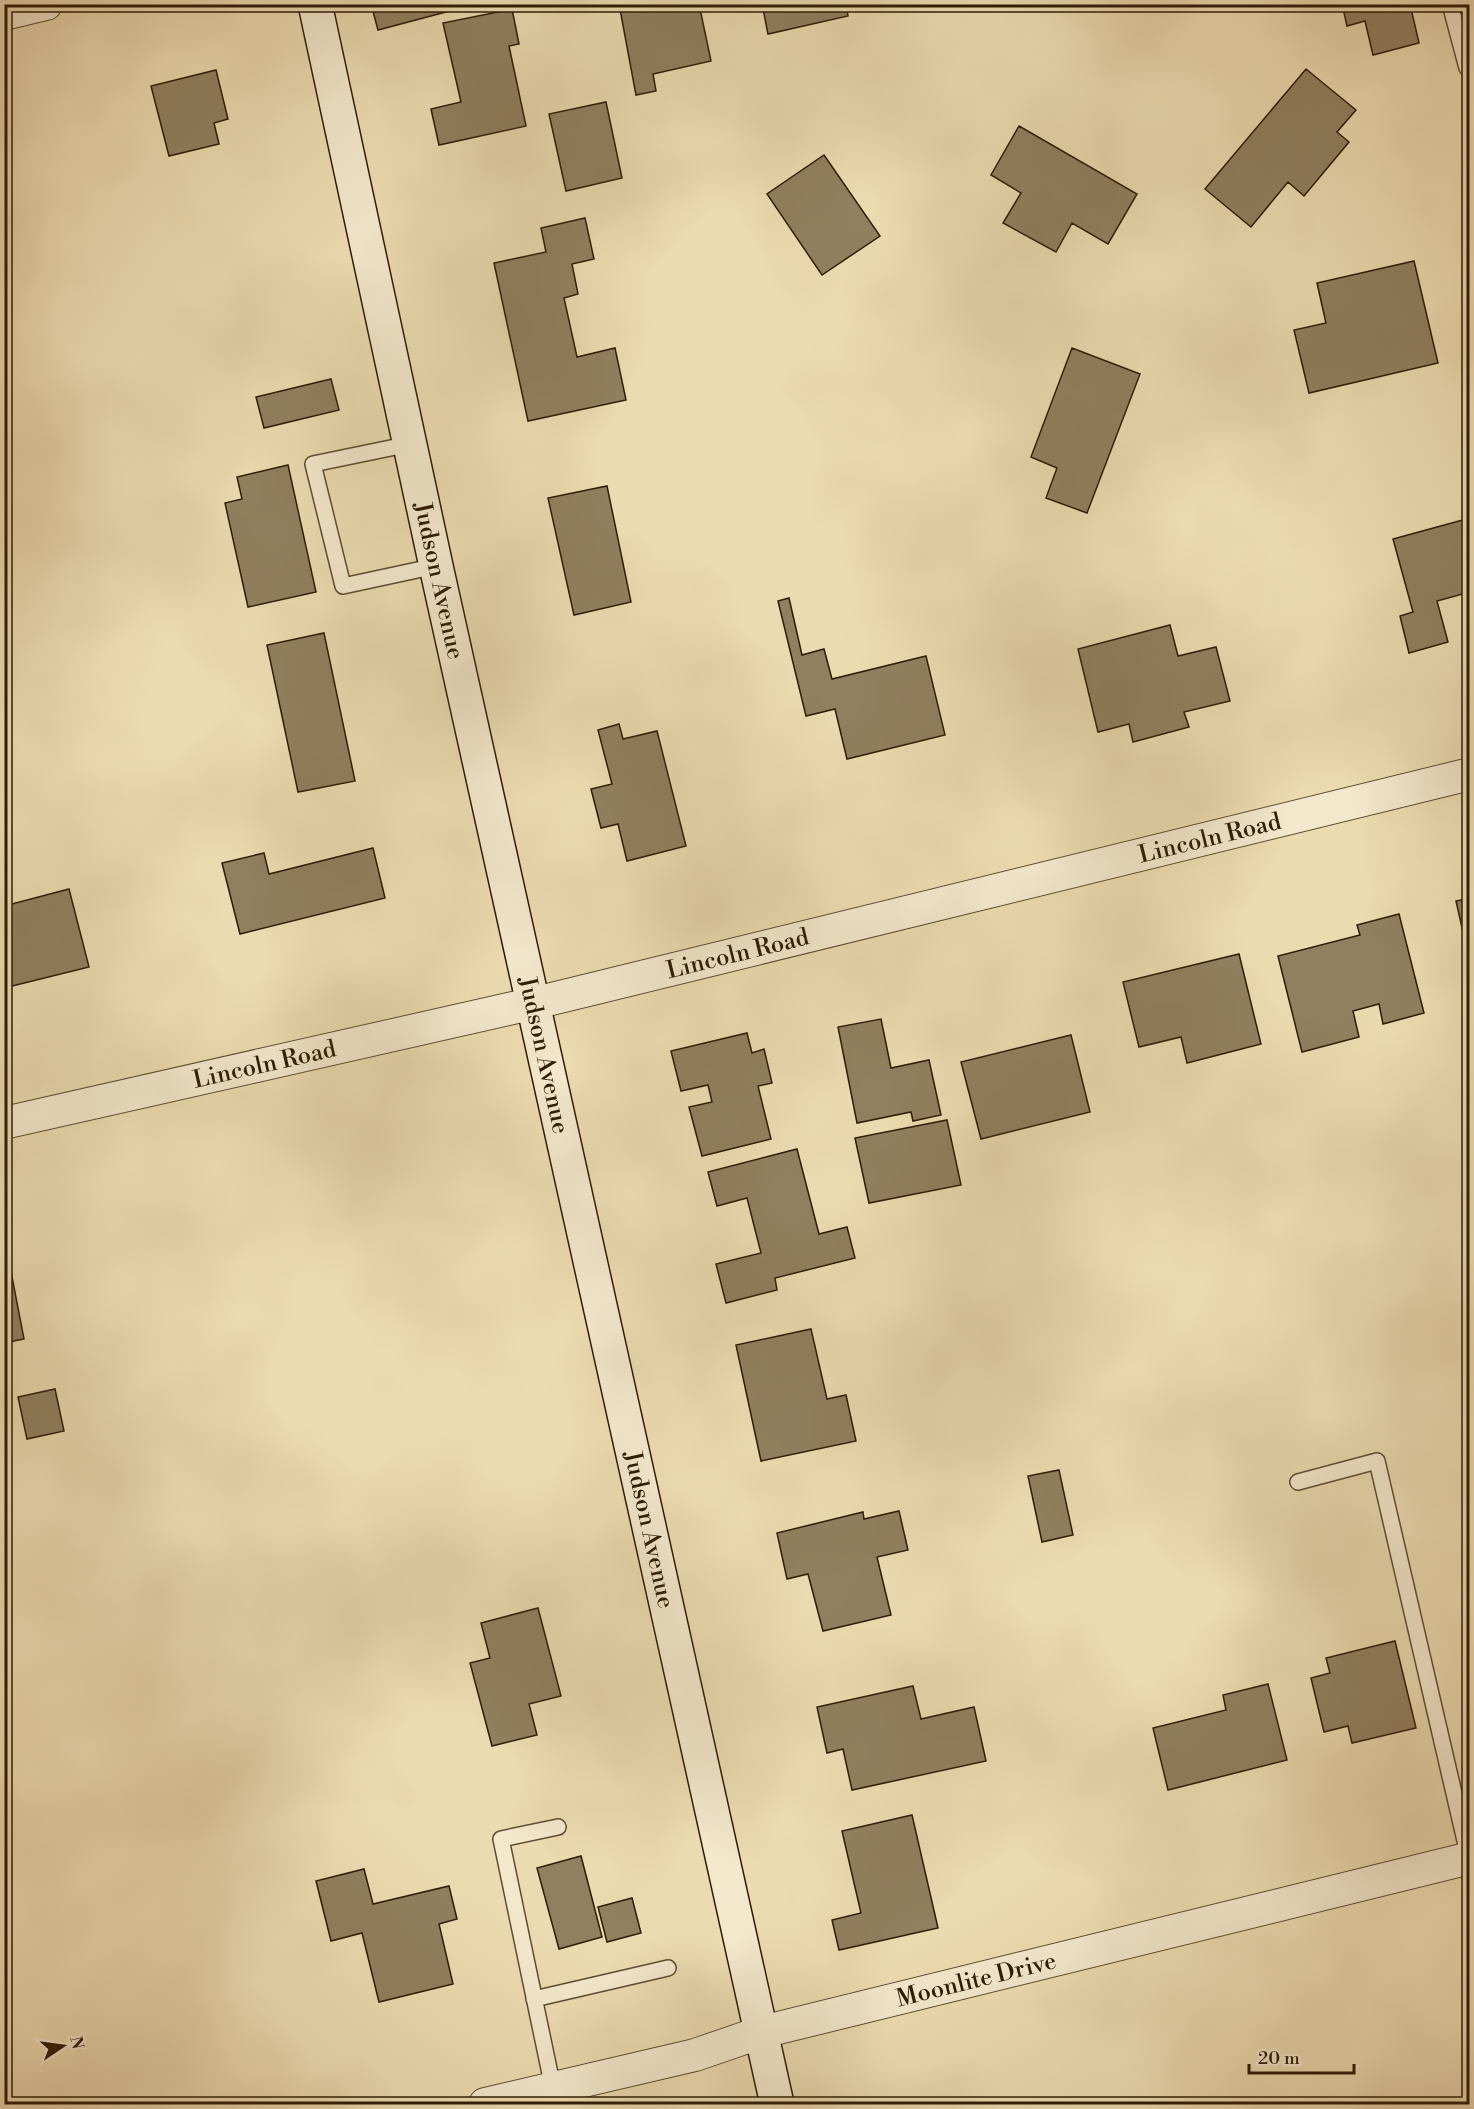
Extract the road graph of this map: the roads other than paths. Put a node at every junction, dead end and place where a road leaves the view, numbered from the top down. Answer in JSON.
{"nodes":[{"id":1,"x":46,"y":4,"type":"edge"},
{"id":2,"x":315,"y":4,"type":"edge"},
{"id":3,"x":1450,"y":4,"type":"edge"},
{"id":4,"x":4,"y":14,"type":"edge"},
{"id":5,"x":1470,"y":67,"type":"edge"},
{"id":6,"x":410,"y":444,"type":"junction"},
{"id":7,"x":436,"y":566,"type":"junction"},
{"id":8,"x":1470,"y":774,"type":"edge"},
{"id":9,"x":535,"y":1003,"type":"junction"},
{"id":10,"x":4,"y":1123,"type":"edge"},
{"id":11,"x":1298,"y":1482,"type":"dead end"},
{"id":12,"x":558,"y":1827,"type":"dead end"},
{"id":13,"x":1469,"y":1858,"type":"edge"},
{"id":14,"x":668,"y":1968,"type":"dead end"},
{"id":15,"x":534,"y":1999,"type":"junction"},
{"id":16,"x":762,"y":2032,"type":"junction"},
{"id":17,"x":553,"y":2088,"type":"junction"},
{"id":18,"x":485,"y":2104,"type":"edge"},
{"id":19,"x":777,"y":2104,"type":"edge"}],
"edges":[{"from":1,"to":4,"type":"street"},
{"from":2,"to":6,"type":"street","name":"Judson Avenue"},
{"from":3,"to":5,"type":"lane"},
{"from":6,"to":7,"type":"street","name":"Judson Avenue"},
{"from":6,"to":7,"type":"lane"},
{"from":7,"to":9,"type":"street","name":"Judson Avenue"},
{"from":8,"to":9,"type":"street","name":"Lincoln Road"},
{"from":9,"to":10,"type":"street","name":"Lincoln Road"},
{"from":9,"to":16,"type":"street","name":"Judson Avenue"},
{"from":11,"to":13,"type":"lane"},
{"from":12,"to":15,"type":"lane"},
{"from":13,"to":16,"type":"street","name":"Moonlite Drive"},
{"from":14,"to":15,"type":"lane"},
{"from":15,"to":17,"type":"lane"},
{"from":16,"to":17,"type":"street","name":"Moonlite Drive"},
{"from":16,"to":19,"type":"street","name":"Judson Avenue"},
{"from":17,"to":18,"type":"street","name":"Moonlite Drive"}]}
